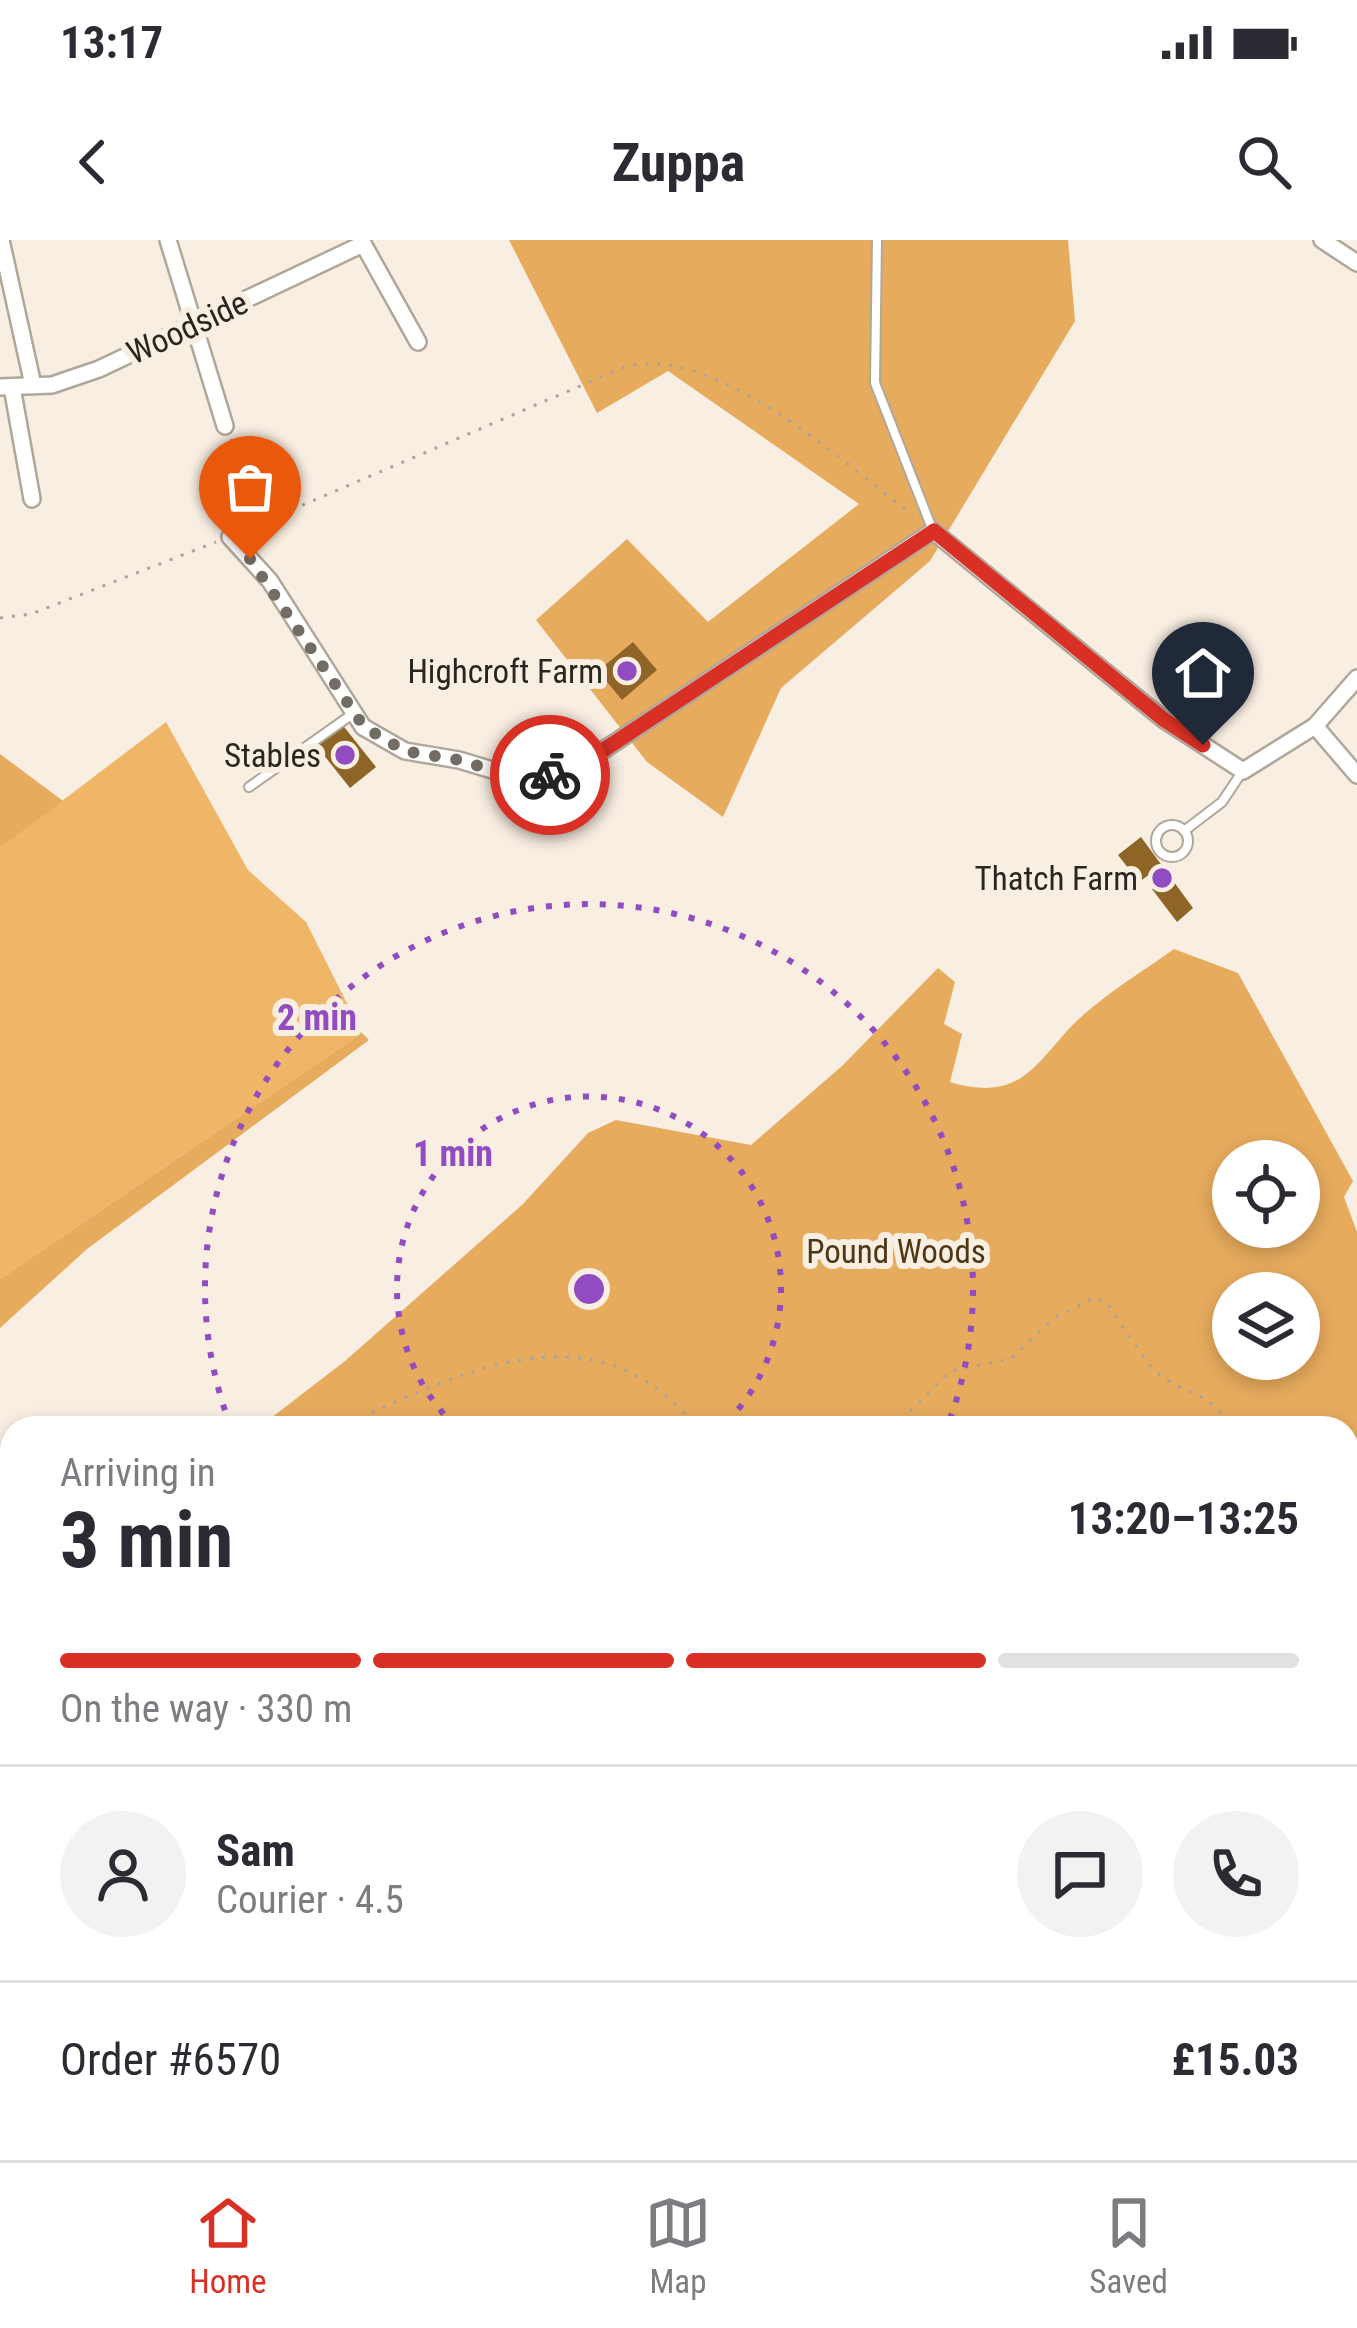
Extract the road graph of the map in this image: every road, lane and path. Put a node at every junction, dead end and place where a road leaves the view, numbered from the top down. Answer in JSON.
{"nodes":[{"id":1,"x":1,"y":240,"type":"edge"},
{"id":2,"x":168,"y":240,"type":"edge"},
{"id":3,"x":878,"y":240,"type":"edge"},
{"id":4,"x":1322,"y":240,"type":"edge"},
{"id":5,"x":362,"y":242,"type":"edge"},
{"id":6,"x":1357,"y":263,"type":"edge"},
{"id":7,"x":192,"y":325,"type":"junction"},
{"id":8,"x":418,"y":342,"type":"dead end"},
{"id":9,"x":33,"y":386,"type":"junction"},
{"id":10,"x":6,"y":387,"type":"edge"},
{"id":11,"x":225,"y":426,"type":"joint"},
{"id":12,"x":32,"y":500,"type":"dead end"},
{"id":13,"x":264,"y":521,"type":"junction"},
{"id":14,"x":934,"y":531,"type":"junction"},
{"id":15,"x":230,"y":537,"type":"junction"},
{"id":16,"x":0,"y":618,"type":"edge"},
{"id":17,"x":1357,"y":678,"type":"edge"},
{"id":18,"x":354,"y":713,"type":"junction"},
{"id":19,"x":1315,"y":726,"type":"junction"},
{"id":20,"x":1243,"y":771,"type":"junction"},
{"id":21,"x":1357,"y":775,"type":"edge"},
{"id":22,"x":249,"y":787,"type":"dead end"},
{"id":23,"x":1184,"y":831,"type":"junction"},
{"id":24,"x":366,"y":1416,"type":"edge"},
{"id":25,"x":686,"y":1416,"type":"edge"},
{"id":26,"x":905,"y":1416,"type":"edge"},
{"id":27,"x":1222,"y":1416,"type":"edge"}],
"edges":[{"from":1,"to":9,"type":"street"},
{"from":2,"to":7,"type":"street"},
{"from":3,"to":14,"type":"lane"},
{"from":4,"to":6,"type":"street"},
{"from":5,"to":7,"type":"street","name":"Woodside"},
{"from":5,"to":8,"type":"street"},
{"from":7,"to":9,"type":"street","name":"Woodside"},
{"from":7,"to":11,"type":"street"},
{"from":9,"to":10,"type":"street","name":"Woodside"},
{"from":10,"to":12,"type":"street"},
{"from":11,"to":13,"type":"path"},
{"from":13,"to":14,"type":"path"},
{"from":13,"to":15,"type":"path"},
{"from":14,"to":18,"type":"street"},
{"from":14,"to":20,"type":"street"},
{"from":15,"to":16,"type":"path"},
{"from":15,"to":18,"type":"street"},
{"from":17,"to":19,"type":"street"},
{"from":18,"to":22,"type":"lane"},
{"from":19,"to":20,"type":"street"},
{"from":19,"to":21,"type":"street"},
{"from":20,"to":23,"type":"lane"},
{"from":23,"to":23,"type":"lane"},
{"from":24,"to":25,"type":"path"},
{"from":26,"to":27,"type":"path"}]}
